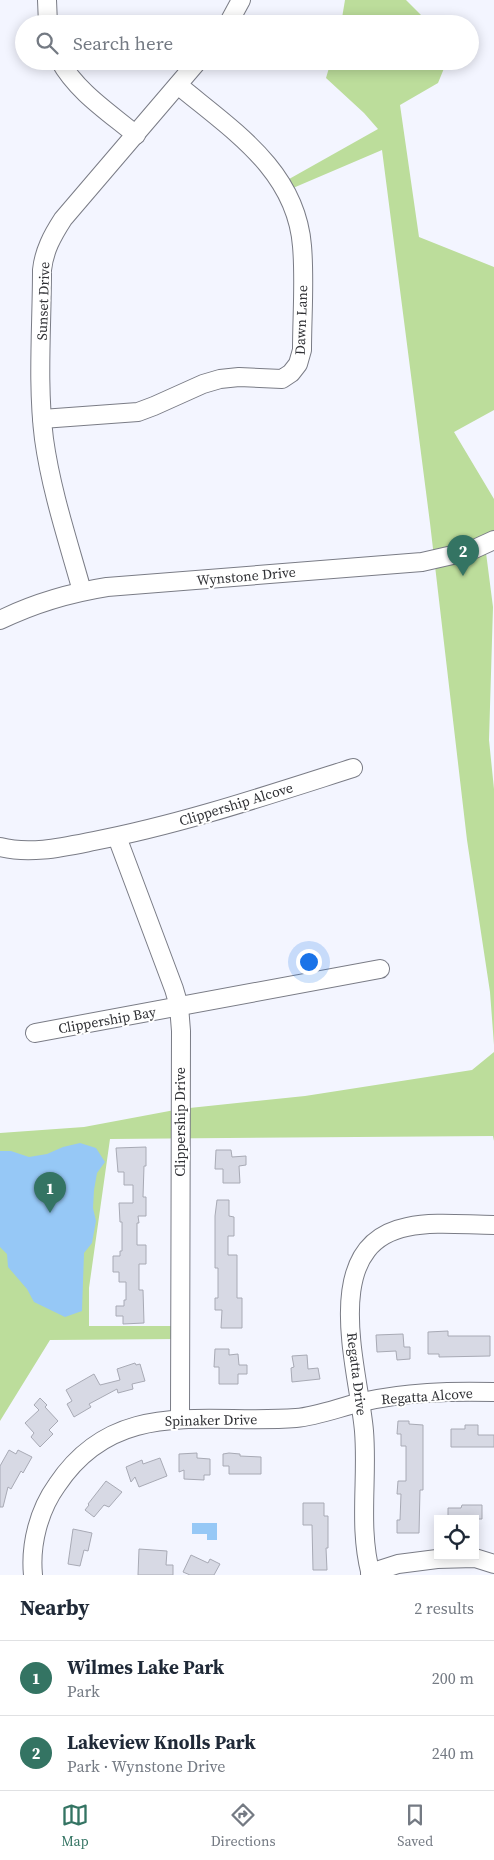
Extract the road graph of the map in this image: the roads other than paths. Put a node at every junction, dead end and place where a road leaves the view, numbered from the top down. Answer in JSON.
{"nodes":[{"id":1,"x":47,"y":0,"type":"edge"},
{"id":2,"x":241,"y":0,"type":"edge"},
{"id":3,"x":48,"y":15,"type":"edge"},
{"id":4,"x":233,"y":15,"type":"edge"},
{"id":5,"x":66,"y":70,"type":"edge"},
{"id":6,"x":190,"y":70,"type":"edge"},
{"id":7,"x":178,"y":85,"type":"junction"},
{"id":8,"x":136,"y":135,"type":"junction"},
{"id":9,"x":42,"y":420,"type":"junction"},
{"id":10,"x":494,"y":540,"type":"edge"},
{"id":11,"x":82,"y":591,"type":"junction"},
{"id":12,"x":0,"y":620,"type":"edge"},
{"id":13,"x":353,"y":768,"type":"dead end"},
{"id":14,"x":117,"y":837,"type":"junction"},
{"id":15,"x":0,"y":847,"type":"edge"},
{"id":16,"x":380,"y":970,"type":"dead end"},
{"id":17,"x":179,"y":1006,"type":"junction"},
{"id":18,"x":35,"y":1033,"type":"dead end"},
{"id":19,"x":494,"y":1225,"type":"edge"},
{"id":20,"x":494,"y":1392,"type":"edge"},
{"id":21,"x":361,"y":1402,"type":"junction"},
{"id":22,"x":180,"y":1418,"type":"junction"},
{"id":23,"x":494,"y":1564,"type":"edge"},
{"id":24,"x":370,"y":1574,"type":"edge"},
{"id":25,"x":33,"y":1575,"type":"edge"}],
"edges":[{"from":1,"to":3,"type":"street"},
{"from":2,"to":4,"type":"street"},
{"from":5,"to":8,"type":"street"},
{"from":6,"to":7,"type":"street","name":"Sunset Drive"},
{"from":7,"to":8,"type":"street","name":"Sunset Drive"},
{"from":7,"to":9,"type":"street","name":"Dawn Lane"},
{"from":8,"to":9,"type":"street","name":"Sunset Drive"},
{"from":9,"to":11,"type":"street","name":"Sunset Drive"},
{"from":10,"to":11,"type":"street","name":"Wynstone Drive"},
{"from":11,"to":12,"type":"street","name":"Wynstone Drive"},
{"from":13,"to":14,"type":"street","name":"Clippership Alcove"},
{"from":14,"to":15,"type":"street","name":"Clippership Alcove"},
{"from":14,"to":17,"type":"street","name":"Clippership Drive"},
{"from":16,"to":17,"type":"street","name":"Clippership Bay"},
{"from":17,"to":18,"type":"street","name":"Clippership Bay"},
{"from":17,"to":22,"type":"street","name":"Clippership Drive"},
{"from":19,"to":21,"type":"street","name":"Regatta Drive"},
{"from":20,"to":21,"type":"street","name":"Regatta Alcove"},
{"from":21,"to":22,"type":"street","name":"Spinaker Drive"},
{"from":21,"to":24,"type":"street","name":"Regatta Drive"},
{"from":22,"to":25,"type":"street","name":"Spinaker Drive"},
{"from":23,"to":24,"type":"street"}]}
